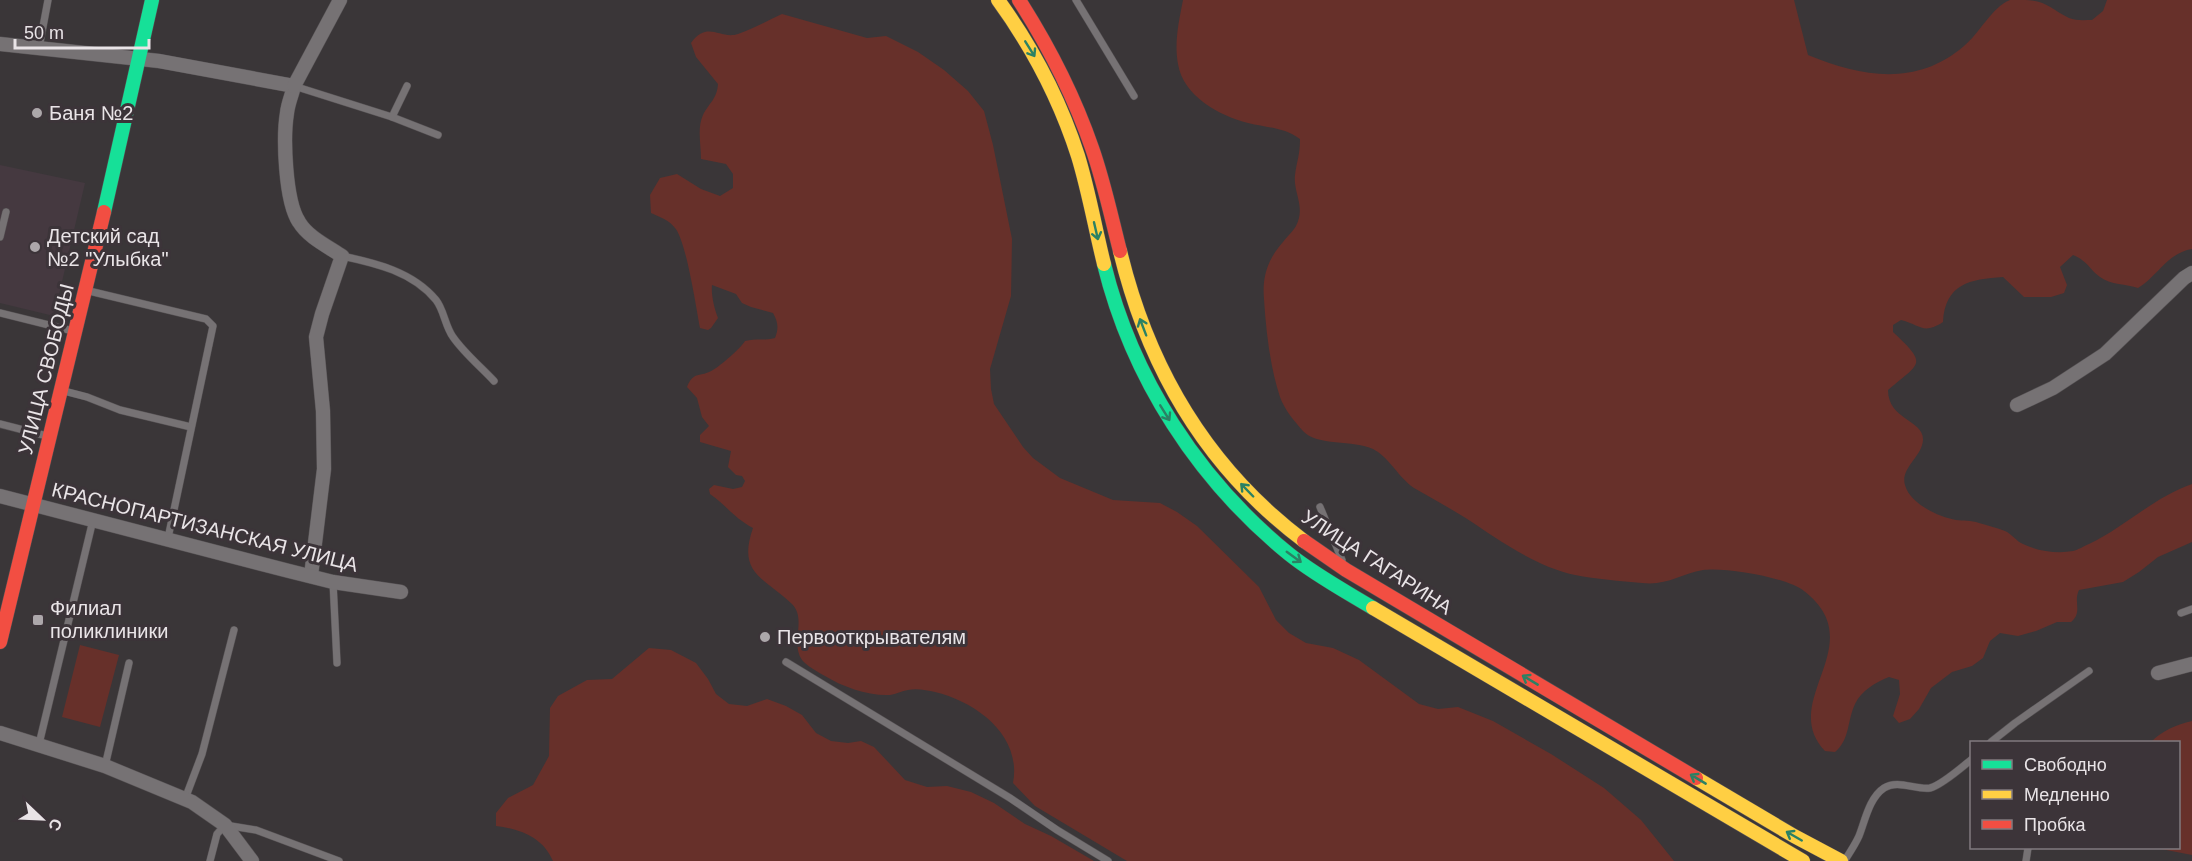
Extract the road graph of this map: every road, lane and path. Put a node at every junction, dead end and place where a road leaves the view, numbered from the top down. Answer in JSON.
{"nodes":[{"id":1,"x":48,"y":0,"type":"edge"},
{"id":2,"x":152,"y":0,"type":"edge"},
{"id":3,"x":340,"y":0,"type":"edge"},
{"id":4,"x":998,"y":0,"type":"edge"},
{"id":5,"x":1019,"y":0,"type":"edge"},
{"id":6,"x":1076,"y":0,"type":"edge"},
{"id":7,"x":0,"y":44,"type":"edge"},
{"id":8,"x":39,"y":48,"type":"junction"},
{"id":9,"x":140,"y":58,"type":"junction"},
{"id":10,"x":294,"y":86,"type":"junction"},
{"id":11,"x":407,"y":87,"type":"dead end"},
{"id":12,"x":1134,"y":96,"type":"dead end"},
{"id":13,"x":392,"y":117,"type":"junction"},
{"id":14,"x":438,"y":135,"type":"dead end"},
{"id":15,"x":6,"y":212,"type":"dead end"},
{"id":16,"x":0,"y":237,"type":"edge"},
{"id":17,"x":342,"y":256,"type":"junction"},
{"id":18,"x":2192,"y":273,"type":"edge"},
{"id":19,"x":86,"y":290,"type":"junction"},
{"id":20,"x":0,"y":313,"type":"edge"},
{"id":21,"x":76,"y":331,"type":"junction"},
{"id":22,"x":494,"y":381,"type":"dead end"},
{"id":23,"x":62,"y":390,"type":"junction"},
{"id":24,"x":2017,"y":405,"type":"dead end"},
{"id":25,"x":0,"y":424,"type":"edge"},
{"id":26,"x":191,"y":427,"type":"junction"},
{"id":27,"x":50,"y":437,"type":"junction"},
{"id":28,"x":0,"y":496,"type":"edge"},
{"id":29,"x":34,"y":505,"type":"junction"},
{"id":30,"x":1320,"y":507,"type":"dead end"},
{"id":31,"x":93,"y":520,"type":"junction"},
{"id":32,"x":168,"y":538,"type":"junction"},
{"id":33,"x":1346,"y":570,"type":"junction"},
{"id":34,"x":311,"y":576,"type":"junction"},
{"id":35,"x":333,"y":582,"type":"junction"},
{"id":36,"x":401,"y":592,"type":"dead end"},
{"id":37,"x":2192,"y":609,"type":"edge"},
{"id":38,"x":2181,"y":613,"type":"dead end"},
{"id":39,"x":234,"y":630,"type":"dead end"},
{"id":40,"x":1,"y":632,"type":"edge"},
{"id":41,"x":786,"y":662,"type":"dead end"},
{"id":42,"x":129,"y":663,"type":"dead end"},
{"id":43,"x":337,"y":663,"type":"dead end"},
{"id":44,"x":2192,"y":664,"type":"edge"},
{"id":45,"x":2089,"y":671,"type":"dead end"},
{"id":46,"x":2157,"y":673,"type":"dead end"},
{"id":47,"x":0,"y":733,"type":"edge"},
{"id":48,"x":1992,"y":741,"type":"edge"},
{"id":49,"x":39,"y":744,"type":"junction"},
{"id":50,"x":1970,"y":760,"type":"edge"},
{"id":51,"x":105,"y":766,"type":"junction"},
{"id":52,"x":185,"y":799,"type":"junction"},
{"id":53,"x":225,"y":825,"type":"junction"},
{"id":54,"x":210,"y":861,"type":"edge"},
{"id":55,"x":252,"y":861,"type":"edge"},
{"id":56,"x":339,"y":861,"type":"edge"},
{"id":57,"x":1108,"y":861,"type":"edge"},
{"id":58,"x":1803,"y":861,"type":"edge"},
{"id":59,"x":1843,"y":861,"type":"edge"}],
"edges":[{"from":1,"to":8,"type":"lane"},
{"from":2,"to":9,"type":"main road","name":"УЛИЦА СВОБОДЫ"},
{"from":3,"to":10,"type":"street"},
{"from":4,"to":58,"type":"main road","name":"УЛИЦА ГАГАРИНА","one_way":true},
{"from":33,"to":5,"type":"main road","name":"УЛИЦА ГАГАРИНА","one_way":true},
{"from":6,"to":12,"type":"lane"},
{"from":7,"to":8,"type":"street"},
{"from":8,"to":9,"type":"street"},
{"from":9,"to":10,"type":"street"},
{"from":9,"to":19,"type":"main road","name":"УЛИЦА СВОБОДЫ"},
{"from":10,"to":13,"type":"lane"},
{"from":10,"to":17,"type":"street"},
{"from":11,"to":13,"type":"lane"},
{"from":13,"to":14,"type":"lane"},
{"from":15,"to":16,"type":"lane"},
{"from":17,"to":22,"type":"lane"},
{"from":17,"to":34,"type":"street"},
{"from":18,"to":24,"type":"street"},
{"from":19,"to":21,"type":"main road","name":"УЛИЦА СВОБОДЫ"},
{"from":19,"to":26,"type":"lane"},
{"from":20,"to":21,"type":"lane"},
{"from":21,"to":23,"type":"main road","name":"УЛИЦА СВОБОДЫ"},
{"from":23,"to":26,"type":"lane"},
{"from":23,"to":27,"type":"main road","name":"УЛИЦА СВОБОДЫ"},
{"from":25,"to":27,"type":"lane"},
{"from":26,"to":32,"type":"lane"},
{"from":27,"to":29,"type":"main road","name":"УЛИЦА СВОБОДЫ"},
{"from":28,"to":29,"type":"street","name":"КРАСНОПАРТИЗАНСКАЯ УЛИЦА"},
{"from":29,"to":31,"type":"street","name":"КРАСНОПАРТИЗАНСКАЯ УЛИЦА"},
{"from":29,"to":40,"type":"main road","name":"УЛИЦА СВОБОДЫ"},
{"from":30,"to":33,"type":"lane"},
{"from":31,"to":32,"type":"street","name":"КРАСНОПАРТИЗАНСКАЯ УЛИЦА"},
{"from":31,"to":49,"type":"lane"},
{"from":32,"to":34,"type":"street","name":"КРАСНОПАРТИЗАНСКАЯ УЛИЦА"},
{"from":59,"to":33,"type":"main road","name":"УЛИЦА ГАГАРИНА","one_way":true},
{"from":34,"to":35,"type":"street","name":"КРАСНОПАРТИЗАНСКАЯ УЛИЦА"},
{"from":35,"to":36,"type":"street","name":"КРАСНОПАРТИЗАНСКАЯ УЛИЦА"},
{"from":35,"to":43,"type":"lane"},
{"from":37,"to":38,"type":"lane"},
{"from":39,"to":52,"type":"lane"},
{"from":41,"to":57,"type":"lane"},
{"from":42,"to":51,"type":"lane"},
{"from":44,"to":46,"type":"street"},
{"from":45,"to":48,"type":"lane"},
{"from":47,"to":49,"type":"street"},
{"from":49,"to":51,"type":"street"},
{"from":50,"to":59,"type":"lane"},
{"from":51,"to":52,"type":"street"},
{"from":52,"to":53,"type":"street"},
{"from":53,"to":54,"type":"lane"},
{"from":53,"to":55,"type":"street"},
{"from":53,"to":56,"type":"lane"}]}
